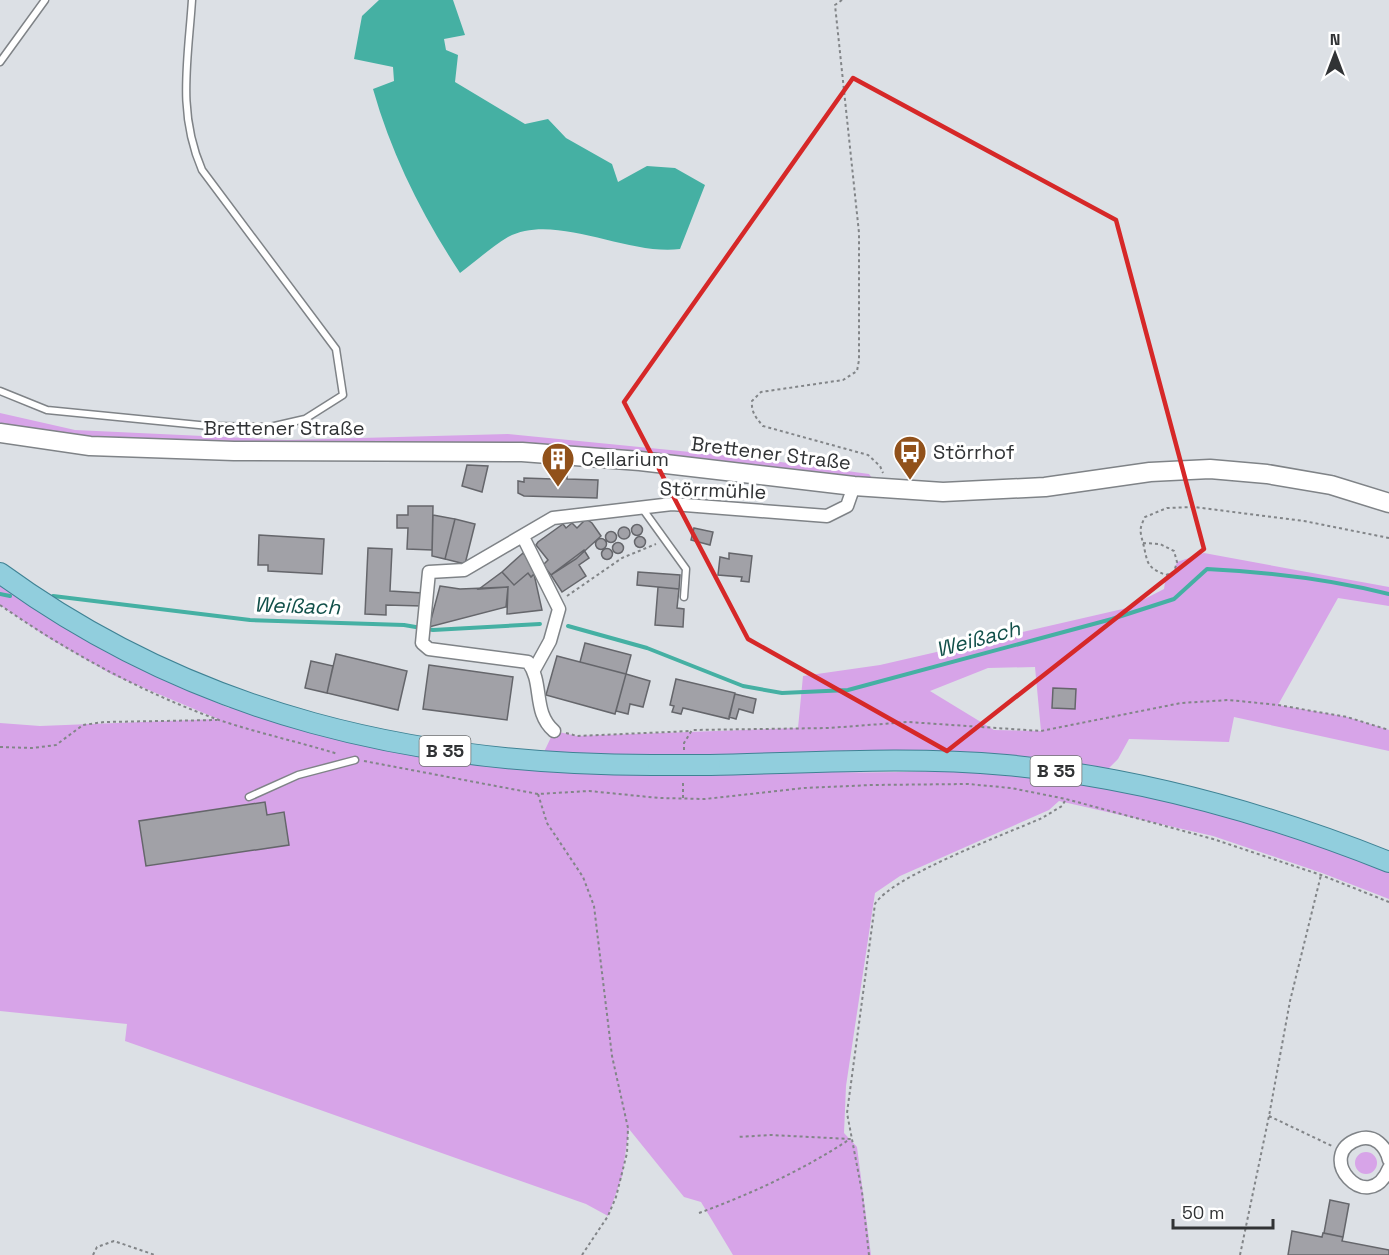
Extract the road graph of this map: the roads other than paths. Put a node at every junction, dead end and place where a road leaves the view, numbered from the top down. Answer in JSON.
{"nodes":[{"id":1,"x":45,"y":0,"type":"edge"},
{"id":2,"x":192,"y":0,"type":"edge"},
{"id":3,"x":0,"y":62,"type":"edge"},
{"id":4,"x":0,"y":391,"type":"edge"},
{"id":5,"x":0,"y":433,"type":"edge"},
{"id":6,"x":855,"y":486,"type":"junction"},
{"id":7,"x":1389,"y":503,"type":"edge"},
{"id":8,"x":641,"y":507,"type":"junction"},
{"id":9,"x":523,"y":537,"type":"junction"},
{"id":10,"x":0,"y":573,"type":"edge"},
{"id":11,"x":684,"y":597,"type":"dead end"},
{"id":12,"x":534,"y":670,"type":"junction"},
{"id":13,"x":554,"y":731,"type":"road end"},
{"id":14,"x":355,"y":760,"type":"road end"},
{"id":15,"x":249,"y":797,"type":"dead end"},
{"id":16,"x":1389,"y":862,"type":"edge"},
{"id":17,"x":1388,"y":1153,"type":"edge"},
{"id":18,"x":1388,"y":1175,"type":"edge"}],
"edges":[{"from":1,"to":3,"type":"lane"},
{"from":2,"to":4,"type":"lane"},
{"from":5,"to":6,"type":"street","name":"Brettener Straße"},
{"from":6,"to":7,"type":"street","name":"Brettener Straße"},
{"from":6,"to":8,"type":"street","name":"Störrmühle"},
{"from":8,"to":9,"type":"street","name":"Störrmühle"},
{"from":8,"to":11,"type":"lane"},
{"from":9,"to":12,"type":"street"},
{"from":9,"to":12,"type":"street","name":"Störrmühle"},
{"from":10,"to":16,"type":"main road","number":"B 35","bridge":true},
{"from":12,"to":13,"type":"street"},
{"from":14,"to":15,"type":"lane"},
{"from":17,"to":18,"type":"street"}]}
